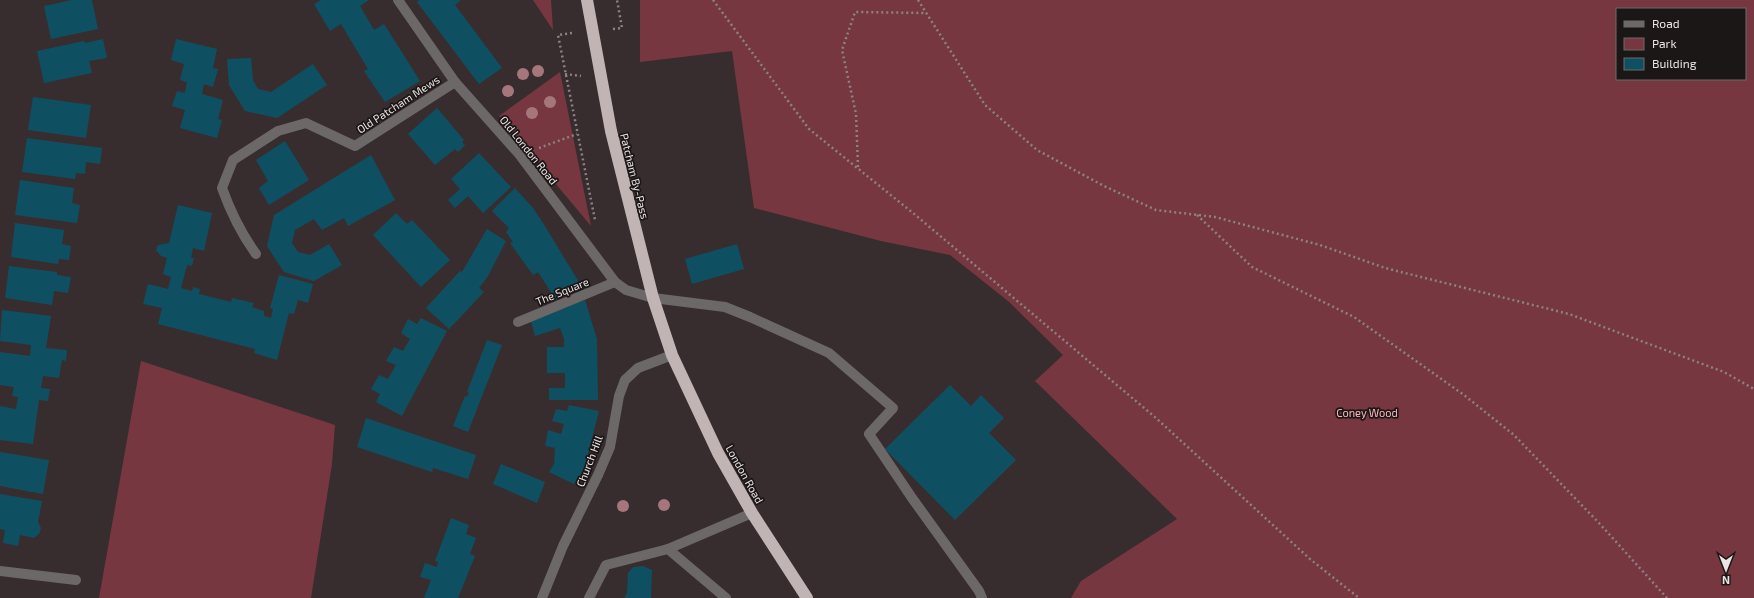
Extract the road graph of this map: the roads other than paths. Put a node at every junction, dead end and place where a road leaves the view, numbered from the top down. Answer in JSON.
{"nodes":[{"id":1,"x":398,"y":0,"type":"edge"},
{"id":2,"x":587,"y":0,"type":"edge"},
{"id":3,"x":456,"y":82,"type":"junction"},
{"id":4,"x":256,"y":254,"type":"dead end"},
{"id":5,"x":614,"y":282,"type":"junction"},
{"id":6,"x":653,"y":298,"type":"junction"},
{"id":7,"x":518,"y":322,"type":"dead end"},
{"id":8,"x":672,"y":355,"type":"junction"},
{"id":9,"x":752,"y":513,"type":"junction"},
{"id":10,"x":668,"y":549,"type":"junction"},
{"id":11,"x":0,"y":571,"type":"edge"},
{"id":12,"x":76,"y":580,"type":"dead end"},
{"id":13,"x":804,"y":597,"type":"edge"},
{"id":14,"x":542,"y":598,"type":"edge"},
{"id":15,"x":589,"y":598,"type":"edge"},
{"id":16,"x":726,"y":598,"type":"edge"},
{"id":17,"x":982,"y":598,"type":"edge"}],
"edges":[{"from":1,"to":3,"type":"street","name":"Old London Road"},
{"from":2,"to":6,"type":"highway","name":"Patcham By-Pass"},
{"from":3,"to":4,"type":"street","name":"Old Patcham Mews"},
{"from":3,"to":5,"type":"street","name":"Old London Road"},
{"from":5,"to":6,"type":"street","name":"Old London Road"},
{"from":5,"to":7,"type":"street","name":"The Square"},
{"from":6,"to":8,"type":"highway","name":"Patcham By-Pass"},
{"from":6,"to":17,"type":"street","name":"Old London Road"},
{"from":8,"to":9,"type":"highway","name":"London Road"},
{"from":8,"to":14,"type":"street","name":"Church Hill"},
{"from":9,"to":10,"type":"street"},
{"from":9,"to":13,"type":"highway","name":"London Road"},
{"from":10,"to":15,"type":"street"},
{"from":10,"to":16,"type":"street"},
{"from":11,"to":12,"type":"street"}]}
